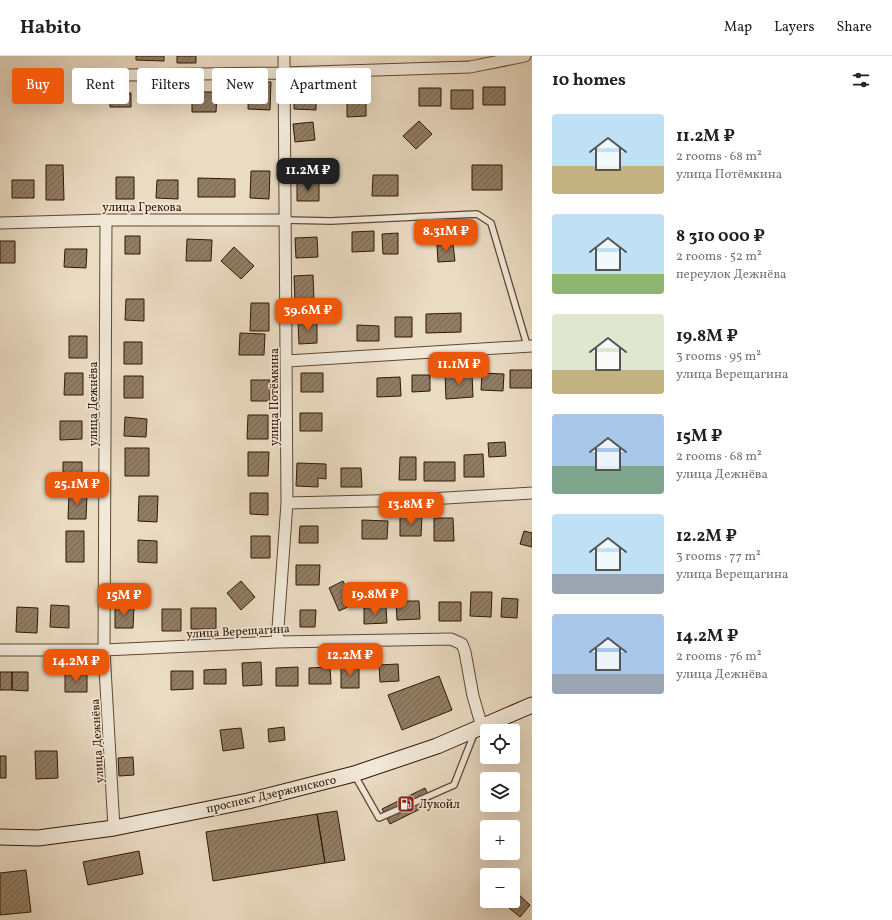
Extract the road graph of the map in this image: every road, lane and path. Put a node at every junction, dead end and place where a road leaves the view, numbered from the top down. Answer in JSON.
{"nodes":[{"id":1,"x":284,"y":56,"type":"edge"},
{"id":2,"x":525,"y":56,"type":"edge"},
{"id":3,"x":283,"y":68,"type":"edge"},
{"id":4,"x":371,"y":70,"type":"edge"},
{"id":5,"x":276,"y":73,"type":"edge"},
{"id":6,"x":129,"y":75,"type":"edge"},
{"id":7,"x":283,"y":104,"type":"edge"},
{"id":8,"x":106,"y":220,"type":"junction"},
{"id":9,"x":284,"y":220,"type":"junction"},
{"id":10,"x":0,"y":223,"type":"edge"},
{"id":11,"x":529,"y":345,"type":"edge"},
{"id":12,"x":287,"y":361,"type":"junction"},
{"id":13,"x":532,"y":492,"type":"edge"},
{"id":14,"x":287,"y":503,"type":"junction"},
{"id":15,"x":277,"y":642,"type":"junction"},
{"id":16,"x":0,"y":650,"type":"edge"},
{"id":17,"x":104,"y":650,"type":"junction"},
{"id":18,"x":532,"y":705,"type":"edge"},
{"id":19,"x":479,"y":729,"type":"junction"},
{"id":20,"x":354,"y":774,"type":"junction"},
{"id":21,"x":114,"y":828,"type":"junction"},
{"id":22,"x":0,"y":837,"type":"edge"}],
"edges":[{"from":1,"to":3,"type":"street","name":"улица Потёмкина"},
{"from":2,"to":4,"type":"street"},
{"from":5,"to":6,"type":"street"},
{"from":7,"to":9,"type":"street","name":"улица Потёмкина"},
{"from":8,"to":9,"type":"street","name":"улица Грекова"},
{"from":8,"to":10,"type":"street","name":"улица Грекова"},
{"from":8,"to":17,"type":"street","name":"улица Дежнёва"},
{"from":9,"to":11,"type":"lane"},
{"from":9,"to":12,"type":"street","name":"улица Потёмкина"},
{"from":11,"to":12,"type":"street"},
{"from":12,"to":14,"type":"street","name":"улица Потёмкина"},
{"from":13,"to":14,"type":"street"},
{"from":14,"to":15,"type":"street","name":"улица Потёмкина"},
{"from":15,"to":17,"type":"street","name":"улица Верещагина"},
{"from":15,"to":19,"type":"street","name":"улица Верещагина"},
{"from":16,"to":17,"type":"street","name":"улица Верещагина"},
{"from":17,"to":21,"type":"street","name":"улица Дежнёва"},
{"from":18,"to":19,"type":"street","name":"проспект Дзержинского"},
{"from":19,"to":20,"type":"street","name":"проспект Дзержинского"},
{"from":19,"to":20,"type":"lane"},
{"from":20,"to":21,"type":"street","name":"проспект Дзержинского"},
{"from":21,"to":22,"type":"street","name":"проспект Дзержинского"}]}
